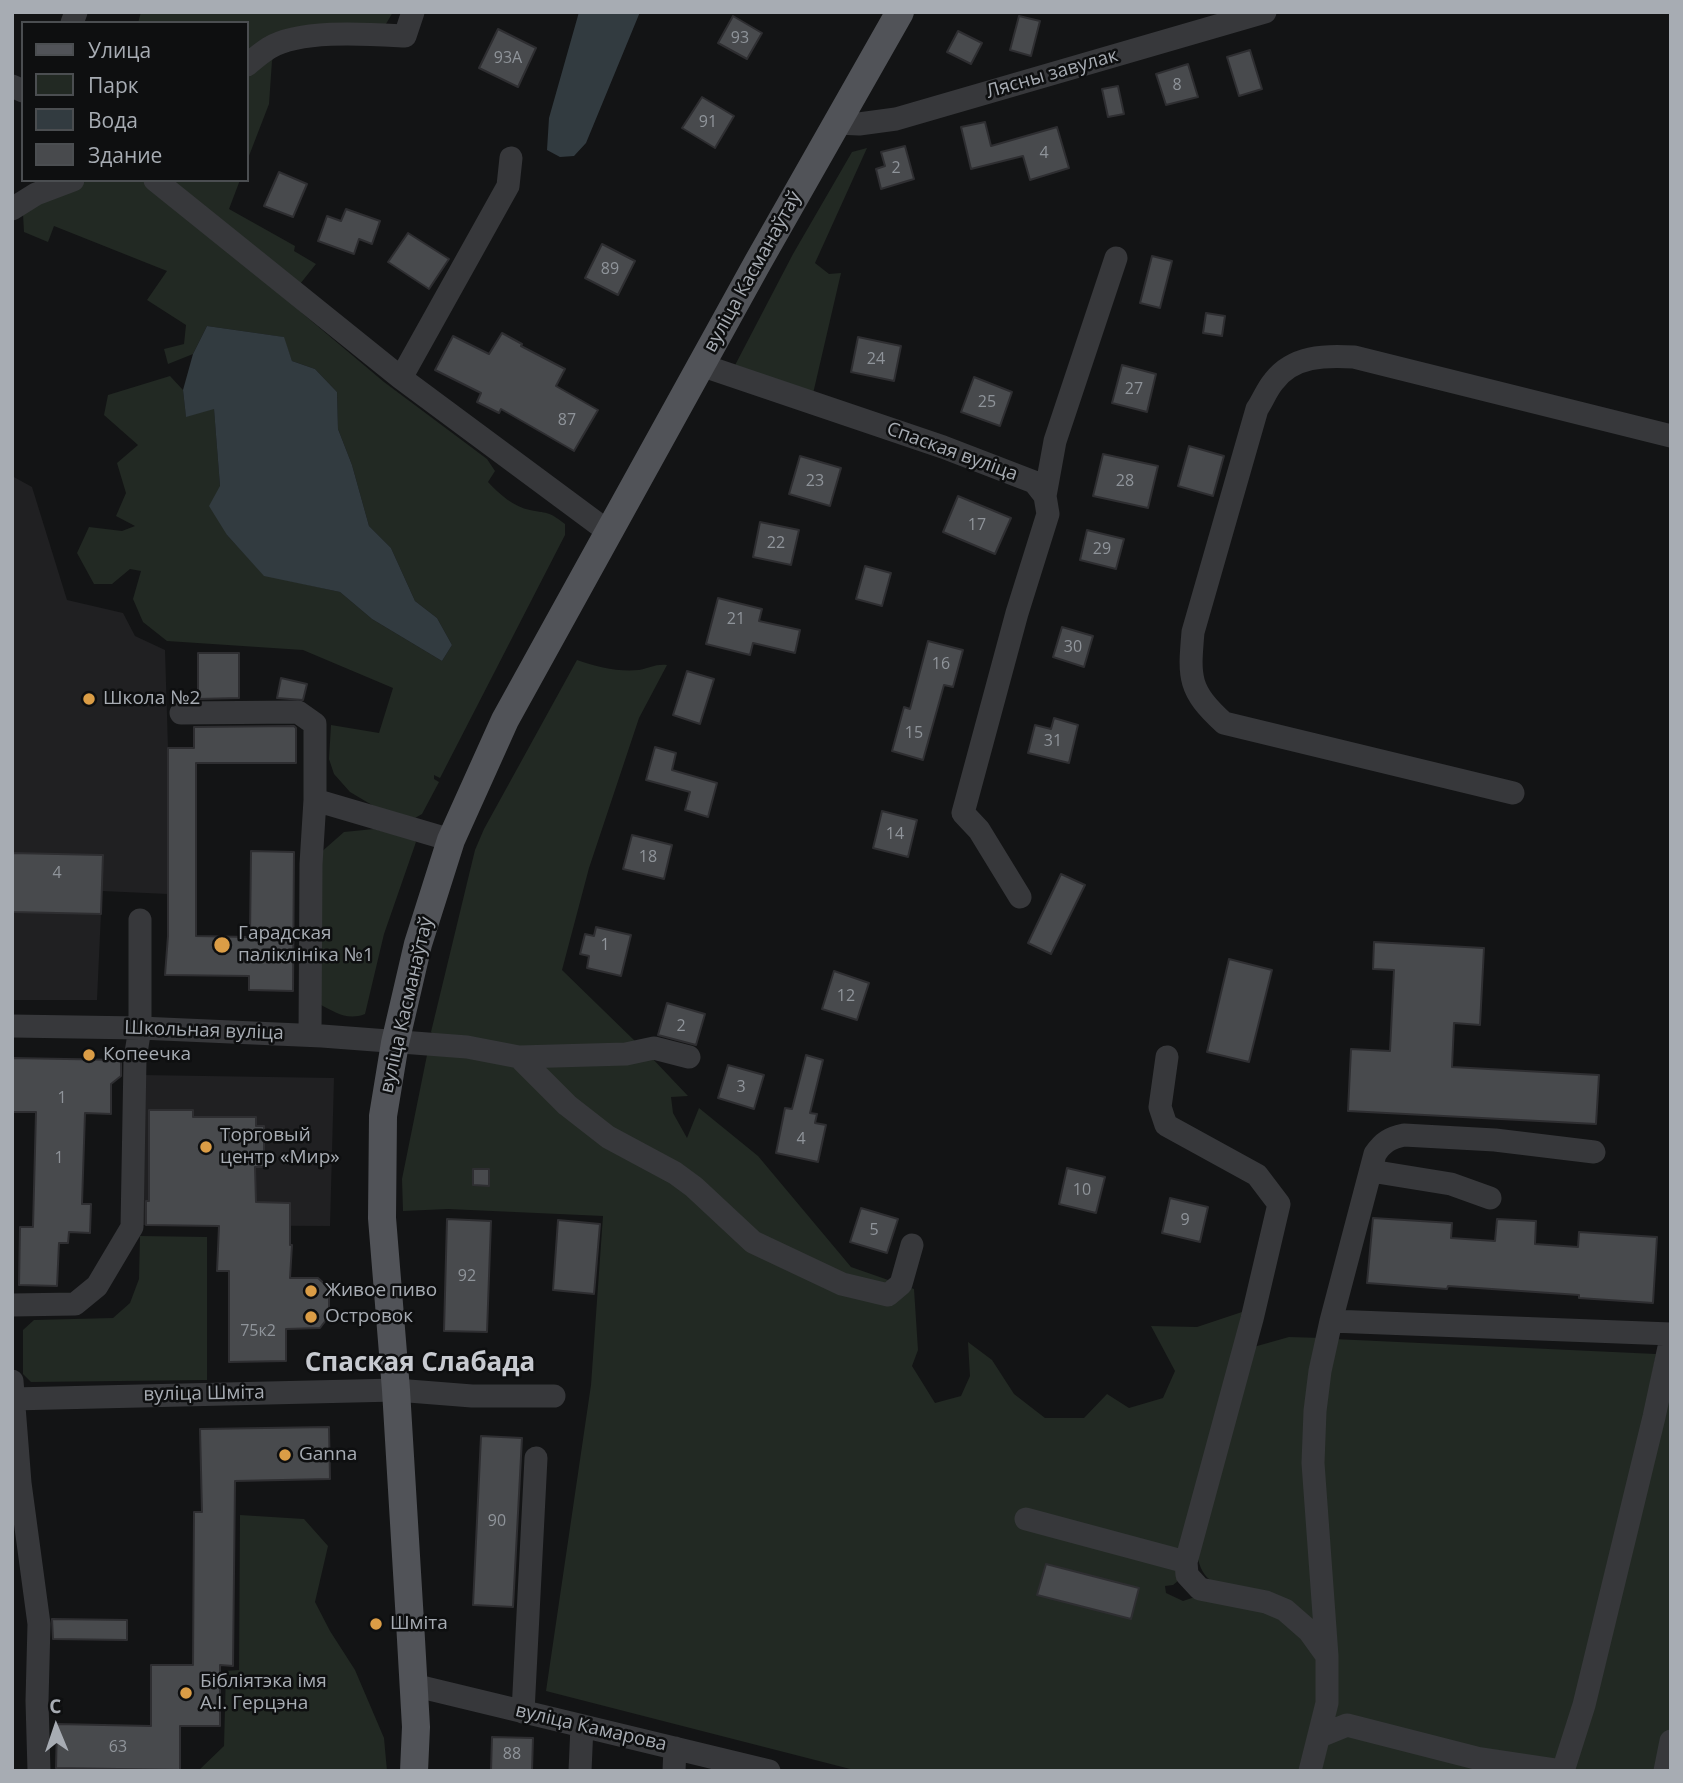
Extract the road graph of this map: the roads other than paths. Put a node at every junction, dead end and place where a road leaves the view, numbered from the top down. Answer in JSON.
{"nodes":[{"id":1,"x":413,"y":12,"type":"edge"},
{"id":2,"x":900,"y":12,"type":"edge"},
{"id":3,"x":1265,"y":12,"type":"edge"},
{"id":4,"x":248,"y":64,"type":"edge"},
{"id":5,"x":837,"y":123,"type":"junction"},
{"id":6,"x":511,"y":158,"type":"dead end"},
{"id":7,"x":68,"y":182,"type":"edge"},
{"id":8,"x":157,"y":182,"type":"edge"},
{"id":9,"x":12,"y":209,"type":"edge"},
{"id":10,"x":1116,"y":258,"type":"dead end"},
{"id":11,"x":701,"y":365,"type":"junction"},
{"id":12,"x":401,"y":377,"type":"junction"},
{"id":13,"x":1671,"y":436,"type":"edge"},
{"id":14,"x":1045,"y":496,"type":"junction"},
{"id":15,"x":610,"y":533,"type":"junction"},
{"id":16,"x":181,"y":713,"type":"dead end"},
{"id":17,"x":1513,"y":793,"type":"dead end"},
{"id":18,"x":315,"y":800,"type":"junction"},
{"id":19,"x":451,"y":840,"type":"junction"},
{"id":20,"x":1020,"y":897,"type":"dead end"},
{"id":21,"x":140,"y":920,"type":"dead end"},
{"id":22,"x":12,"y":1026,"type":"edge"},
{"id":23,"x":140,"y":1028,"type":"junction"},
{"id":24,"x":310,"y":1035,"type":"junction"},
{"id":25,"x":395,"y":1043,"type":"junction"},
{"id":26,"x":519,"y":1057,"type":"junction"},
{"id":27,"x":689,"y":1057,"type":"dead end"},
{"id":28,"x":1167,"y":1057,"type":"dead end"},
{"id":29,"x":1594,"y":1152,"type":"dead end"},
{"id":30,"x":1371,"y":1171,"type":"junction"},
{"id":31,"x":1490,"y":1198,"type":"dead end"},
{"id":32,"x":912,"y":1245,"type":"dead end"},
{"id":33,"x":12,"y":1306,"type":"edge"},
{"id":34,"x":1332,"y":1321,"type":"junction"},
{"id":35,"x":1671,"y":1336,"type":"edge"},
{"id":36,"x":396,"y":1390,"type":"junction"},
{"id":37,"x":13,"y":1393,"type":"edge"},
{"id":38,"x":554,"y":1396,"type":"dead end"},
{"id":39,"x":536,"y":1458,"type":"dead end"},
{"id":40,"x":1026,"y":1519,"type":"dead end"},
{"id":41,"x":1186,"y":1562,"type":"junction"},
{"id":42,"x":1327,"y":1656,"type":"junction"},
{"id":43,"x":413,"y":1685,"type":"junction"},
{"id":44,"x":523,"y":1712,"type":"junction"},
{"id":45,"x":582,"y":1726,"type":"junction"},
{"id":46,"x":1320,"y":1736,"type":"junction"},
{"id":47,"x":1671,"y":1741,"type":"edge"},
{"id":48,"x":674,"y":1760,"type":"edge"},
{"id":49,"x":39,"y":1771,"type":"edge"},
{"id":50,"x":414,"y":1771,"type":"edge"},
{"id":51,"x":580,"y":1771,"type":"edge"},
{"id":52,"x":769,"y":1771,"type":"edge"},
{"id":53,"x":1310,"y":1771,"type":"edge"},
{"id":54,"x":1563,"y":1771,"type":"edge"},
{"id":55,"x":1665,"y":1771,"type":"edge"}],
"edges":[{"from":1,"to":4,"type":"street"},
{"from":2,"to":5,"type":"main road","name":"вуліца Касманаўтаў"},
{"from":3,"to":5,"type":"street","name":"Лясны завулак"},
{"from":5,"to":11,"type":"main road","name":"вуліца Касманаўтаў"},
{"from":6,"to":12,"type":"street"},
{"from":7,"to":9,"type":"street"},
{"from":8,"to":12,"type":"street"},
{"from":10,"to":14,"type":"street"},
{"from":11,"to":14,"type":"street","name":"Спаская вуліца"},
{"from":11,"to":15,"type":"main road","name":"вуліца Касманаўтаў"},
{"from":12,"to":15,"type":"street"},
{"from":13,"to":17,"type":"street"},
{"from":14,"to":20,"type":"street"},
{"from":15,"to":19,"type":"main road","name":"вуліца Касманаўтаў"},
{"from":16,"to":18,"type":"street"},
{"from":18,"to":19,"type":"street"},
{"from":18,"to":24,"type":"street"},
{"from":19,"to":25,"type":"main road","name":"вуліца Касманаўтаў"},
{"from":21,"to":23,"type":"street"},
{"from":22,"to":23,"type":"street","name":"Школьная вуліца"},
{"from":23,"to":24,"type":"street","name":"Школьная вуліца"},
{"from":23,"to":33,"type":"street"},
{"from":24,"to":25,"type":"street","name":"Школьная вуліца"},
{"from":25,"to":26,"type":"street","name":"Школьная вуліца"},
{"from":25,"to":36,"type":"main road","name":"вуліца Касманаўтаў"},
{"from":26,"to":27,"type":"street","name":"Школьная вуліца"},
{"from":26,"to":32,"type":"street"},
{"from":28,"to":41,"type":"street"},
{"from":29,"to":30,"type":"street"},
{"from":30,"to":31,"type":"street"},
{"from":30,"to":34,"type":"street"},
{"from":34,"to":35,"type":"street"},
{"from":34,"to":42,"type":"street"},
{"from":35,"to":54,"type":"street"},
{"from":36,"to":37,"type":"street","name":"вуліца Шміта"},
{"from":36,"to":38,"type":"street","name":"вуліца Шміта"},
{"from":36,"to":43,"type":"main road","name":"вуліца Касманаўтаў"},
{"from":37,"to":49,"type":"street"},
{"from":39,"to":44,"type":"street"},
{"from":40,"to":41,"type":"street"},
{"from":41,"to":42,"type":"street"},
{"from":42,"to":46,"type":"street"},
{"from":43,"to":44,"type":"street","name":"вуліца Камарова"},
{"from":43,"to":50,"type":"main road","name":"вуліца Касманаўтаў"},
{"from":44,"to":45,"type":"street","name":"вуліца Камарова"},
{"from":45,"to":48,"type":"street","name":"вуліца Камарова"},
{"from":45,"to":51,"type":"street"},
{"from":46,"to":53,"type":"street"},
{"from":46,"to":54,"type":"street"},
{"from":47,"to":55,"type":"street"},
{"from":48,"to":52,"type":"street","name":"вуліца Камарова"}]}
